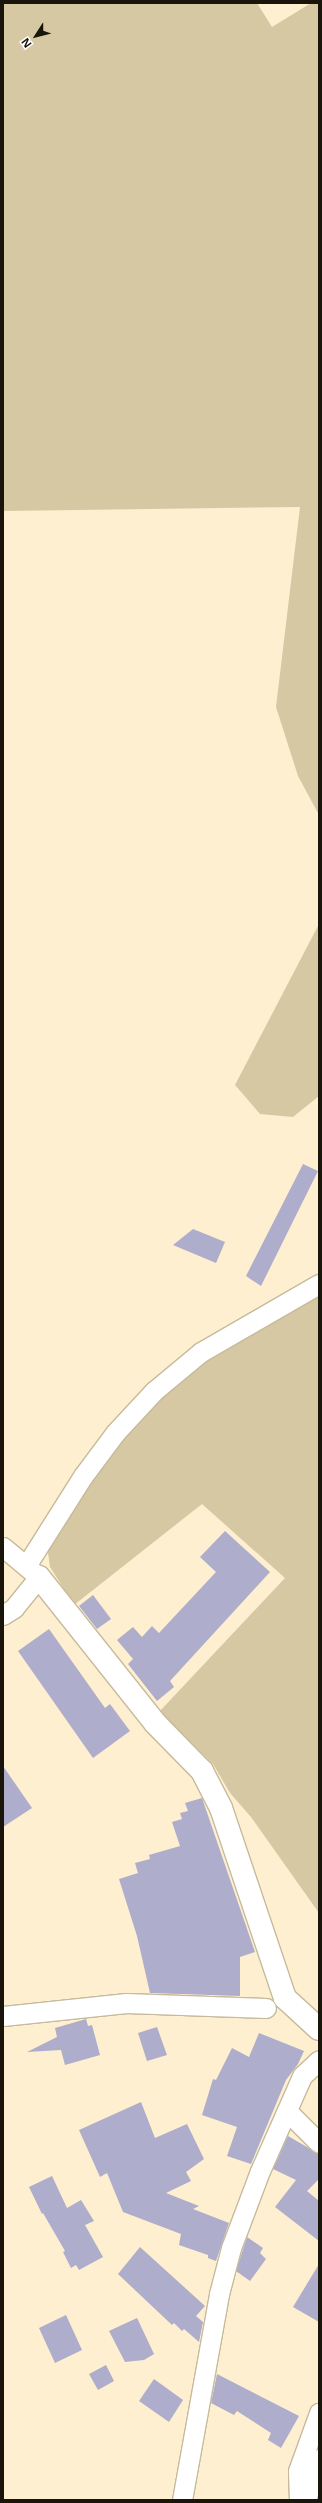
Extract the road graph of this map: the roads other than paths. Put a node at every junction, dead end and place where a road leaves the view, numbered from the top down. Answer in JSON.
{"nodes":[{"id":1,"x":319,"y":1284,"type":"edge"},
{"id":2,"x":3,"y":1547,"type":"edge"},
{"id":3,"x":32,"y":1572,"type":"junction"},
{"id":4,"x":3,"y":1615,"type":"edge"},
{"id":5,"x":266,"y":2008,"type":"dead end"},
{"id":6,"x":3,"y":2016,"type":"edge"},
{"id":7,"x":319,"y":2029,"type":"edge"},
{"id":8,"x":319,"y":2060,"type":"edge"},
{"id":9,"x":287,"y":2111,"type":"junction"},
{"id":10,"x":319,"y":2142,"type":"edge"},
{"id":11,"x":319,"y":2413,"type":"edge"},
{"id":12,"x":319,"y":2459,"type":"edge"},
{"id":13,"x":182,"y":2500,"type":"edge"},
{"id":14,"x":299,"y":2500,"type":"edge"},
{"id":15,"x":306,"y":2500,"type":"edge"}],
"edges":[{"from":1,"to":3,"type":"street"},
{"from":2,"to":3,"type":"street"},
{"from":3,"to":4,"type":"street"},
{"from":3,"to":7,"type":"street"},
{"from":5,"to":6,"type":"street"},
{"from":8,"to":9,"type":"street"},
{"from":9,"to":10,"type":"street"},
{"from":9,"to":13,"type":"street"},
{"from":11,"to":14,"type":"street"},
{"from":12,"to":15,"type":"street"}]}
